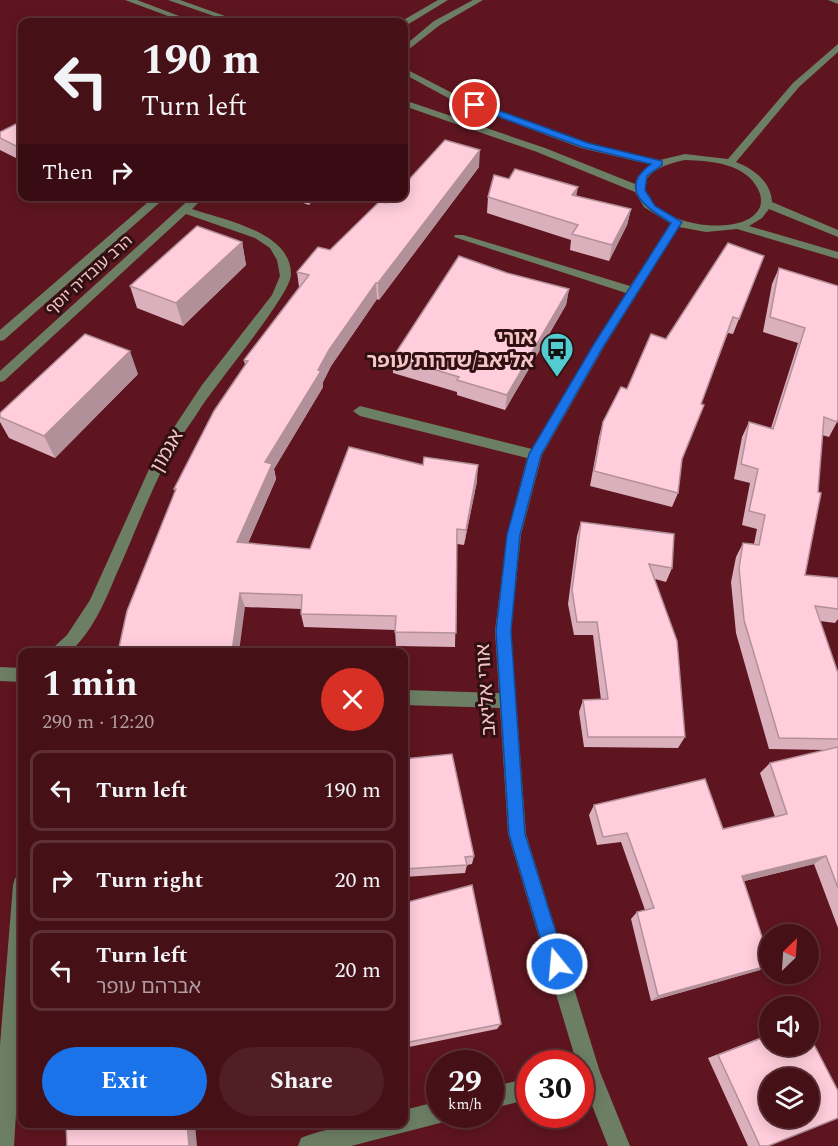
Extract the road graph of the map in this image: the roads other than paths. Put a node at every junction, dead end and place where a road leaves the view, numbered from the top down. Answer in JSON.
{"nodes":[{"id":1,"x":129,"y":0,"type":"edge"},
{"id":2,"x":172,"y":0,"type":"edge"},
{"id":3,"x":444,"y":0,"type":"edge"},
{"id":4,"x":479,"y":0,"type":"edge"},
{"id":5,"x":832,"y":0,"type":"edge"},
{"id":6,"x":838,"y":2,"type":"edge"},
{"id":7,"x":180,"y":18,"type":"edge"},
{"id":8,"x":226,"y":18,"type":"edge"},
{"id":9,"x":408,"y":21,"type":"edge"},
{"id":10,"x":838,"y":46,"type":"edge"},
{"id":11,"x":408,"y":47,"type":"edge"},
{"id":12,"x":408,"y":73,"type":"edge"},
{"id":13,"x":408,"y":104,"type":"edge"},
{"id":14,"x":658,"y":163,"type":"junction"},
{"id":15,"x":730,"y":163,"type":"junction"},
{"id":16,"x":640,"y":190,"type":"junction"},
{"id":17,"x":156,"y":201,"type":"edge"},
{"id":18,"x":194,"y":201,"type":"edge"},
{"id":19,"x":767,"y":204,"type":"junction"},
{"id":20,"x":184,"y":210,"type":"junction"},
{"id":21,"x":677,"y":222,"type":"junction"},
{"id":22,"x":737,"y":226,"type":"junction"},
{"id":23,"x":838,"y":234,"type":"edge"},
{"id":24,"x":459,"y":237,"type":"dead end"},
{"id":25,"x":838,"y":256,"type":"edge"},
{"id":26,"x":634,"y":291,"type":"junction"},
{"id":27,"x":0,"y":337,"type":"edge"},
{"id":28,"x":0,"y":378,"type":"edge"},
{"id":29,"x":360,"y":411,"type":"dead end"},
{"id":30,"x":535,"y":454,"type":"junction"},
{"id":31,"x":64,"y":648,"type":"edge"},
{"id":32,"x":0,"y":675,"type":"edge"},
{"id":33,"x":18,"y":675,"type":"edge"},
{"id":34,"x":408,"y":698,"type":"edge"},
{"id":35,"x":508,"y":701,"type":"junction"},
{"id":36,"x":18,"y":940,"type":"edge"},
{"id":37,"x":578,"y":1050,"type":"edge"},
{"id":38,"x":594,"y":1092,"type":"edge"},
{"id":39,"x":426,"y":1116,"type":"edge"},
{"id":40,"x":408,"y":1120,"type":"edge"},
{"id":41,"x":379,"y":1128,"type":"edge"},
{"id":42,"x":3,"y":1146,"type":"edge"},
{"id":43,"x":309,"y":1146,"type":"edge"},
{"id":44,"x":619,"y":1146,"type":"edge"}],
"edges":[{"from":1,"to":7,"type":"street"},
{"from":2,"to":8,"type":"street"},
{"from":3,"to":9,"type":"street"},
{"from":4,"to":11,"type":"street"},
{"from":5,"to":6,"type":"street"},
{"from":10,"to":15,"type":"street"},
{"from":12,"to":14,"type":"street"},
{"from":13,"to":16,"type":"street"},
{"from":14,"to":15,"type":"street"},
{"from":14,"to":16,"type":"street"},
{"from":15,"to":19,"type":"street"},
{"from":16,"to":21,"type":"street"},
{"from":17,"to":27,"type":"street","name":"הרב עובדיה יוסף"},
{"from":18,"to":20,"type":"street","name":"הרב עובדיה יוסף"},
{"from":19,"to":22,"type":"street"},
{"from":19,"to":23,"type":"street"},
{"from":20,"to":28,"type":"street","name":"הרב עובדיה יוסף"},
{"from":20,"to":31,"type":"street","name":"אגמון"},
{"from":21,"to":22,"type":"street"},
{"from":21,"to":26,"type":"street","name":"אורי אליאב"},
{"from":22,"to":25,"type":"street"},
{"from":24,"to":26,"type":"street"},
{"from":26,"to":30,"type":"street","name":"אורי אליאב"},
{"from":29,"to":30,"type":"street"},
{"from":30,"to":35,"type":"street","name":"אורי אליאב"},
{"from":32,"to":33,"type":"street"},
{"from":34,"to":35,"type":"street"},
{"from":35,"to":37,"type":"street","name":"אורי אליאב"},
{"from":36,"to":42,"type":"street"},
{"from":38,"to":44,"type":"street","name":"אורי אליאב"},
{"from":39,"to":40,"type":"street"},
{"from":41,"to":43,"type":"street"}]}
